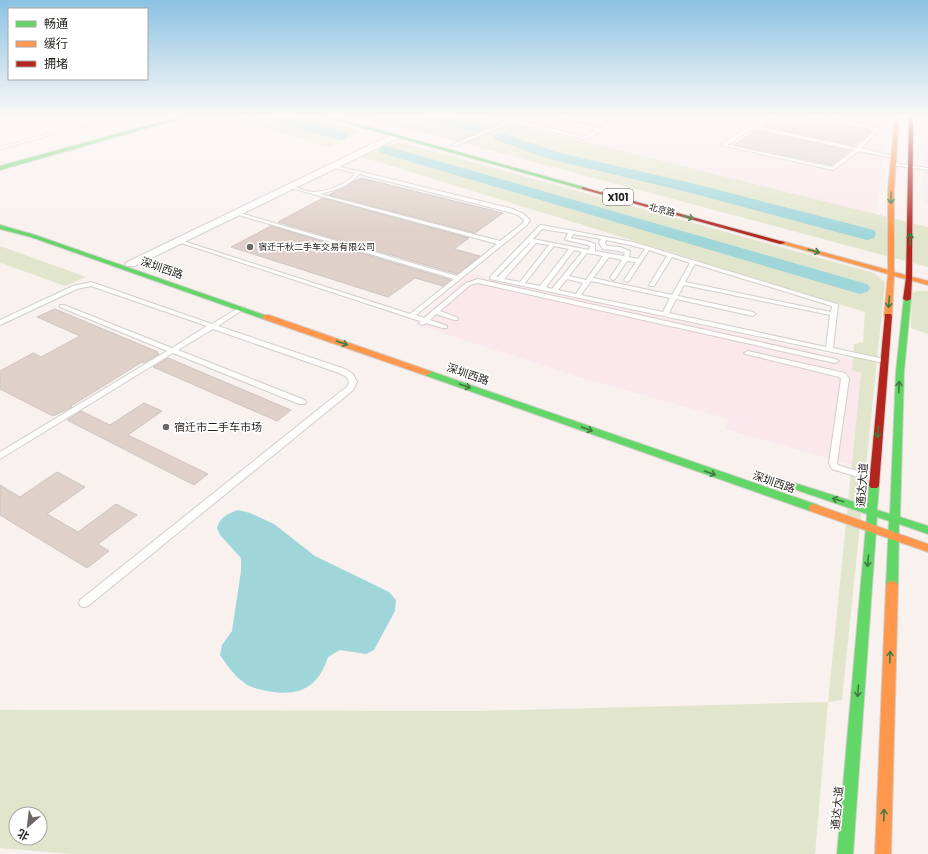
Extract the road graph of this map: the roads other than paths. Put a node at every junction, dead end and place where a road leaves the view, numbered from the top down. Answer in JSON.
{"nodes":[{"id":1,"x":19,"y":157,"type":"edge"},
{"id":2,"x":40,"y":157,"type":"edge"},
{"id":3,"x":351,"y":157,"type":"edge"},
{"id":4,"x":473,"y":157,"type":"edge"},
{"id":5,"x":495,"y":157,"type":"edge"},
{"id":6,"x":777,"y":157,"type":"edge"},
{"id":7,"x":848,"y":157,"type":"edge"},
{"id":8,"x":884,"y":157,"type":"edge"},
{"id":9,"x":894,"y":157,"type":"edge"},
{"id":10,"x":911,"y":157,"type":"edge"},
{"id":11,"x":894,"y":160,"type":"junction"},
{"id":12,"x":0,"y":162,"type":"edge"},
{"id":13,"x":332,"y":166,"type":"junction"},
{"id":14,"x":911,"y":166,"type":"junction"},
{"id":15,"x":0,"y":168,"type":"edge"},
{"id":16,"x":928,"y":169,"type":"edge"},
{"id":17,"x":358,"y":172,"type":"junction"},
{"id":18,"x":289,"y":187,"type":"junction"},
{"id":19,"x":314,"y":194,"type":"junction"},
{"id":20,"x":236,"y":213,"type":"junction"},
{"id":21,"x":0,"y":219,"type":"edge"},
{"id":22,"x":0,"y":227,"type":"edge"},
{"id":23,"x":571,"y":232,"type":"junction"},
{"id":24,"x":605,"y":238,"type":"junction"},
{"id":25,"x":532,"y":240,"type":"junction"},
{"id":26,"x":178,"y":241,"type":"junction"},
{"id":27,"x":500,"y":243,"type":"junction"},
{"id":28,"x":553,"y":244,"type":"junction"},
{"id":29,"x":573,"y":248,"type":"junction"},
{"id":30,"x":648,"y":248,"type":"junction"},
{"id":31,"x":589,"y":251,"type":"junction"},
{"id":32,"x":607,"y":255,"type":"junction"},
{"id":33,"x":670,"y":255,"type":"junction"},
{"id":34,"x":626,"y":258,"type":"junction"},
{"id":35,"x":639,"y":261,"type":"junction"},
{"id":36,"x":693,"y":262,"type":"junction"},
{"id":37,"x":130,"y":264,"type":"junction"},
{"id":38,"x":891,"y":268,"type":"junction"},
{"id":39,"x":909,"y":273,"type":"junction"},
{"id":40,"x":928,"y":273,"type":"edge"},
{"id":41,"x":565,"y":277,"type":"junction"},
{"id":42,"x":458,"y":278,"type":"junction"},
{"id":43,"x":613,"y":278,"type":"dead end"},
{"id":44,"x":588,"y":280,"type":"junction"},
{"id":45,"x":627,"y":280,"type":"dead end"},
{"id":46,"x":683,"y":281,"type":"junction"},
{"id":47,"x":928,"y":283,"type":"edge"},
{"id":48,"x":520,"y":284,"type":"junction"},
{"id":49,"x":652,"y":285,"type":"dead end"},
{"id":50,"x":542,"y":288,"type":"junction"},
{"id":51,"x":554,"y":291,"type":"junction"},
{"id":52,"x":577,"y":296,"type":"junction"},
{"id":53,"x":674,"y":297,"type":"junction"},
{"id":54,"x":62,"y":306,"type":"dead end"},
{"id":55,"x":242,"y":308,"type":"junction"},
{"id":56,"x":834,"y":311,"type":"junction"},
{"id":57,"x":434,"y":312,"type":"junction"},
{"id":58,"x":665,"y":314,"type":"junction"},
{"id":59,"x":753,"y":314,"type":"dead end"},
{"id":60,"x":411,"y":316,"type":"junction"},
{"id":61,"x":456,"y":319,"type":"dead end"},
{"id":62,"x":423,"y":322,"type":"junction"},
{"id":63,"x":0,"y":323,"type":"edge"},
{"id":64,"x":212,"y":326,"type":"junction"},
{"id":65,"x":445,"y":327,"type":"dead end"},
{"id":66,"x":782,"y":349,"type":"junction"},
{"id":67,"x":829,"y":349,"type":"junction"},
{"id":68,"x":174,"y":350,"type":"junction"},
{"id":69,"x":748,"y":353,"type":"dead end"},
{"id":70,"x":778,"y":360,"type":"junction"},
{"id":71,"x":835,"y":360,"type":"dead end"},
{"id":72,"x":892,"y":363,"type":"junction"},
{"id":73,"x":490,"y":385,"type":"dead end"},
{"id":74,"x":302,"y":402,"type":"dead end"},
{"id":75,"x":0,"y":456,"type":"edge"},
{"id":76,"x":767,"y":477,"type":"dead end"},
{"id":77,"x":885,"y":482,"type":"junction"},
{"id":78,"x":872,"y":511,"type":"junction"},
{"id":79,"x":894,"y":519,"type":"junction"},
{"id":80,"x":871,"y":528,"type":"junction"},
{"id":81,"x":928,"y":530,"type":"edge"},
{"id":82,"x":894,"y":536,"type":"junction"},
{"id":83,"x":928,"y":548,"type":"edge"},
{"id":84,"x":84,"y":603,"type":"dead end"},
{"id":85,"x":845,"y":854,"type":"edge"},
{"id":86,"x":883,"y":854,"type":"edge"}],
"edges":[{"from":1,"to":12,"type":"main road"},
{"from":2,"to":15,"type":"main road"},
{"from":3,"to":13,"type":"street"},
{"from":4,"to":38,"type":"main road","name":"北京路","number":"X101","one_way":true},
{"from":5,"to":38,"type":"main road","name":"北京路","number":"X101"},
{"from":6,"to":7,"type":"lane"},
{"from":8,"to":11,"type":"lane"},
{"from":9,"to":11,"type":"main road","name":"通达大道"},
{"from":10,"to":14,"type":"main road","name":"通达大道"},
{"from":11,"to":14,"type":"lane"},
{"from":11,"to":38,"type":"main road","name":"通达大道","one_way":true},
{"from":13,"to":17,"type":"lane"},
{"from":13,"to":18,"type":"street"},
{"from":14,"to":16,"type":"lane"},
{"from":39,"to":14,"type":"main road","name":"通达大道","one_way":true},
{"from":17,"to":19,"type":"lane"},
{"from":17,"to":27,"type":"lane"},
{"from":18,"to":19,"type":"lane"},
{"from":18,"to":20,"type":"street"},
{"from":19,"to":27,"type":"lane"},
{"from":20,"to":26,"type":"street"},
{"from":20,"to":42,"type":"lane"},
{"from":21,"to":37,"type":"main road","name":"深圳西路"},
{"from":22,"to":55,"type":"main road","name":"深圳西路"},
{"from":23,"to":24,"type":"lane"},
{"from":23,"to":25,"type":"lane"},
{"from":23,"to":31,"type":"lane"},
{"from":24,"to":30,"type":"lane"},
{"from":24,"to":34,"type":"lane"},
{"from":25,"to":28,"type":"lane"},
{"from":25,"to":48,"type":"lane"},
{"from":26,"to":37,"type":"street"},
{"from":26,"to":60,"type":"lane"},
{"from":27,"to":42,"type":"lane"},
{"from":28,"to":29,"type":"lane"},
{"from":28,"to":48,"type":"lane"},
{"from":29,"to":31,"type":"lane"},
{"from":29,"to":50,"type":"lane"},
{"from":30,"to":33,"type":"lane"},
{"from":30,"to":35,"type":"lane"},
{"from":31,"to":32,"type":"lane"},
{"from":31,"to":41,"type":"lane"},
{"from":32,"to":34,"type":"lane"},
{"from":32,"to":44,"type":"lane"},
{"from":33,"to":36,"type":"lane"},
{"from":33,"to":49,"type":"lane"},
{"from":34,"to":35,"type":"lane"},
{"from":34,"to":43,"type":"lane"},
{"from":35,"to":45,"type":"lane"},
{"from":36,"to":46,"type":"lane"},
{"from":36,"to":56,"type":"lane"},
{"from":37,"to":73,"type":"main road","name":"深圳西路"},
{"from":38,"to":39,"type":"main road","name":"北京路","number":"X101"},
{"from":38,"to":72,"type":"main road","name":"通达大道","one_way":true},
{"from":39,"to":40,"type":"main road","name":"北京路","number":"X101"},
{"from":39,"to":47,"type":"main road","name":"北京路","number":"X101"},
{"from":39,"to":72,"type":"main road","name":"通达大道"},
{"from":41,"to":44,"type":"lane"},
{"from":41,"to":51,"type":"lane"},
{"from":42,"to":60,"type":"lane"},
{"from":44,"to":52,"type":"lane"},
{"from":44,"to":53,"type":"lane"},
{"from":46,"to":53,"type":"lane"},
{"from":46,"to":56,"type":"lane"},
{"from":48,"to":50,"type":"lane"},
{"from":50,"to":51,"type":"lane"},
{"from":51,"to":52,"type":"lane"},
{"from":52,"to":58,"type":"lane"},
{"from":53,"to":58,"type":"lane"},
{"from":53,"to":59,"type":"lane"},
{"from":54,"to":68,"type":"lane"},
{"from":55,"to":64,"type":"lane"},
{"from":55,"to":80,"type":"main road","name":"深圳西路","one_way":true},
{"from":56,"to":67,"type":"lane"},
{"from":57,"to":61,"type":"lane"},
{"from":57,"to":62,"type":"lane"},
{"from":57,"to":66,"type":"lane"},
{"from":58,"to":67,"type":"lane"},
{"from":60,"to":62,"type":"lane"},
{"from":62,"to":65,"type":"lane"},
{"from":63,"to":64,"type":"lane"},
{"from":64,"to":68,"type":"lane"},
{"from":64,"to":84,"type":"lane"},
{"from":66,"to":70,"type":"lane"},
{"from":66,"to":71,"type":"lane"},
{"from":67,"to":72,"type":"lane"},
{"from":68,"to":74,"type":"lane"},
{"from":68,"to":75,"type":"lane"},
{"from":69,"to":70,"type":"lane"},
{"from":70,"to":77,"type":"lane"},
{"from":77,"to":72,"type":"main road","name":"通达大道","one_way":true},
{"from":72,"to":77,"type":"main road","name":"通达大道","one_way":true},
{"from":78,"to":76,"type":"main road","name":"深圳西路","one_way":true},
{"from":77,"to":78,"type":"main road","name":"通达大道"},
{"from":77,"to":79,"type":"main road","name":"通达大道"},
{"from":78,"to":79,"type":"main road","name":"深圳西路"},
{"from":78,"to":80,"type":"main road","name":"通达大道"},
{"from":79,"to":81,"type":"main road","name":"深圳西路"},
{"from":79,"to":82,"type":"main road","name":"通达大道"},
{"from":80,"to":82,"type":"main road","name":"深圳西路"},
{"from":80,"to":85,"type":"main road","name":"通达大道","one_way":true},
{"from":82,"to":83,"type":"main road","name":"深圳西路"},
{"from":86,"to":82,"type":"main road","name":"通达大道","one_way":true}]}
